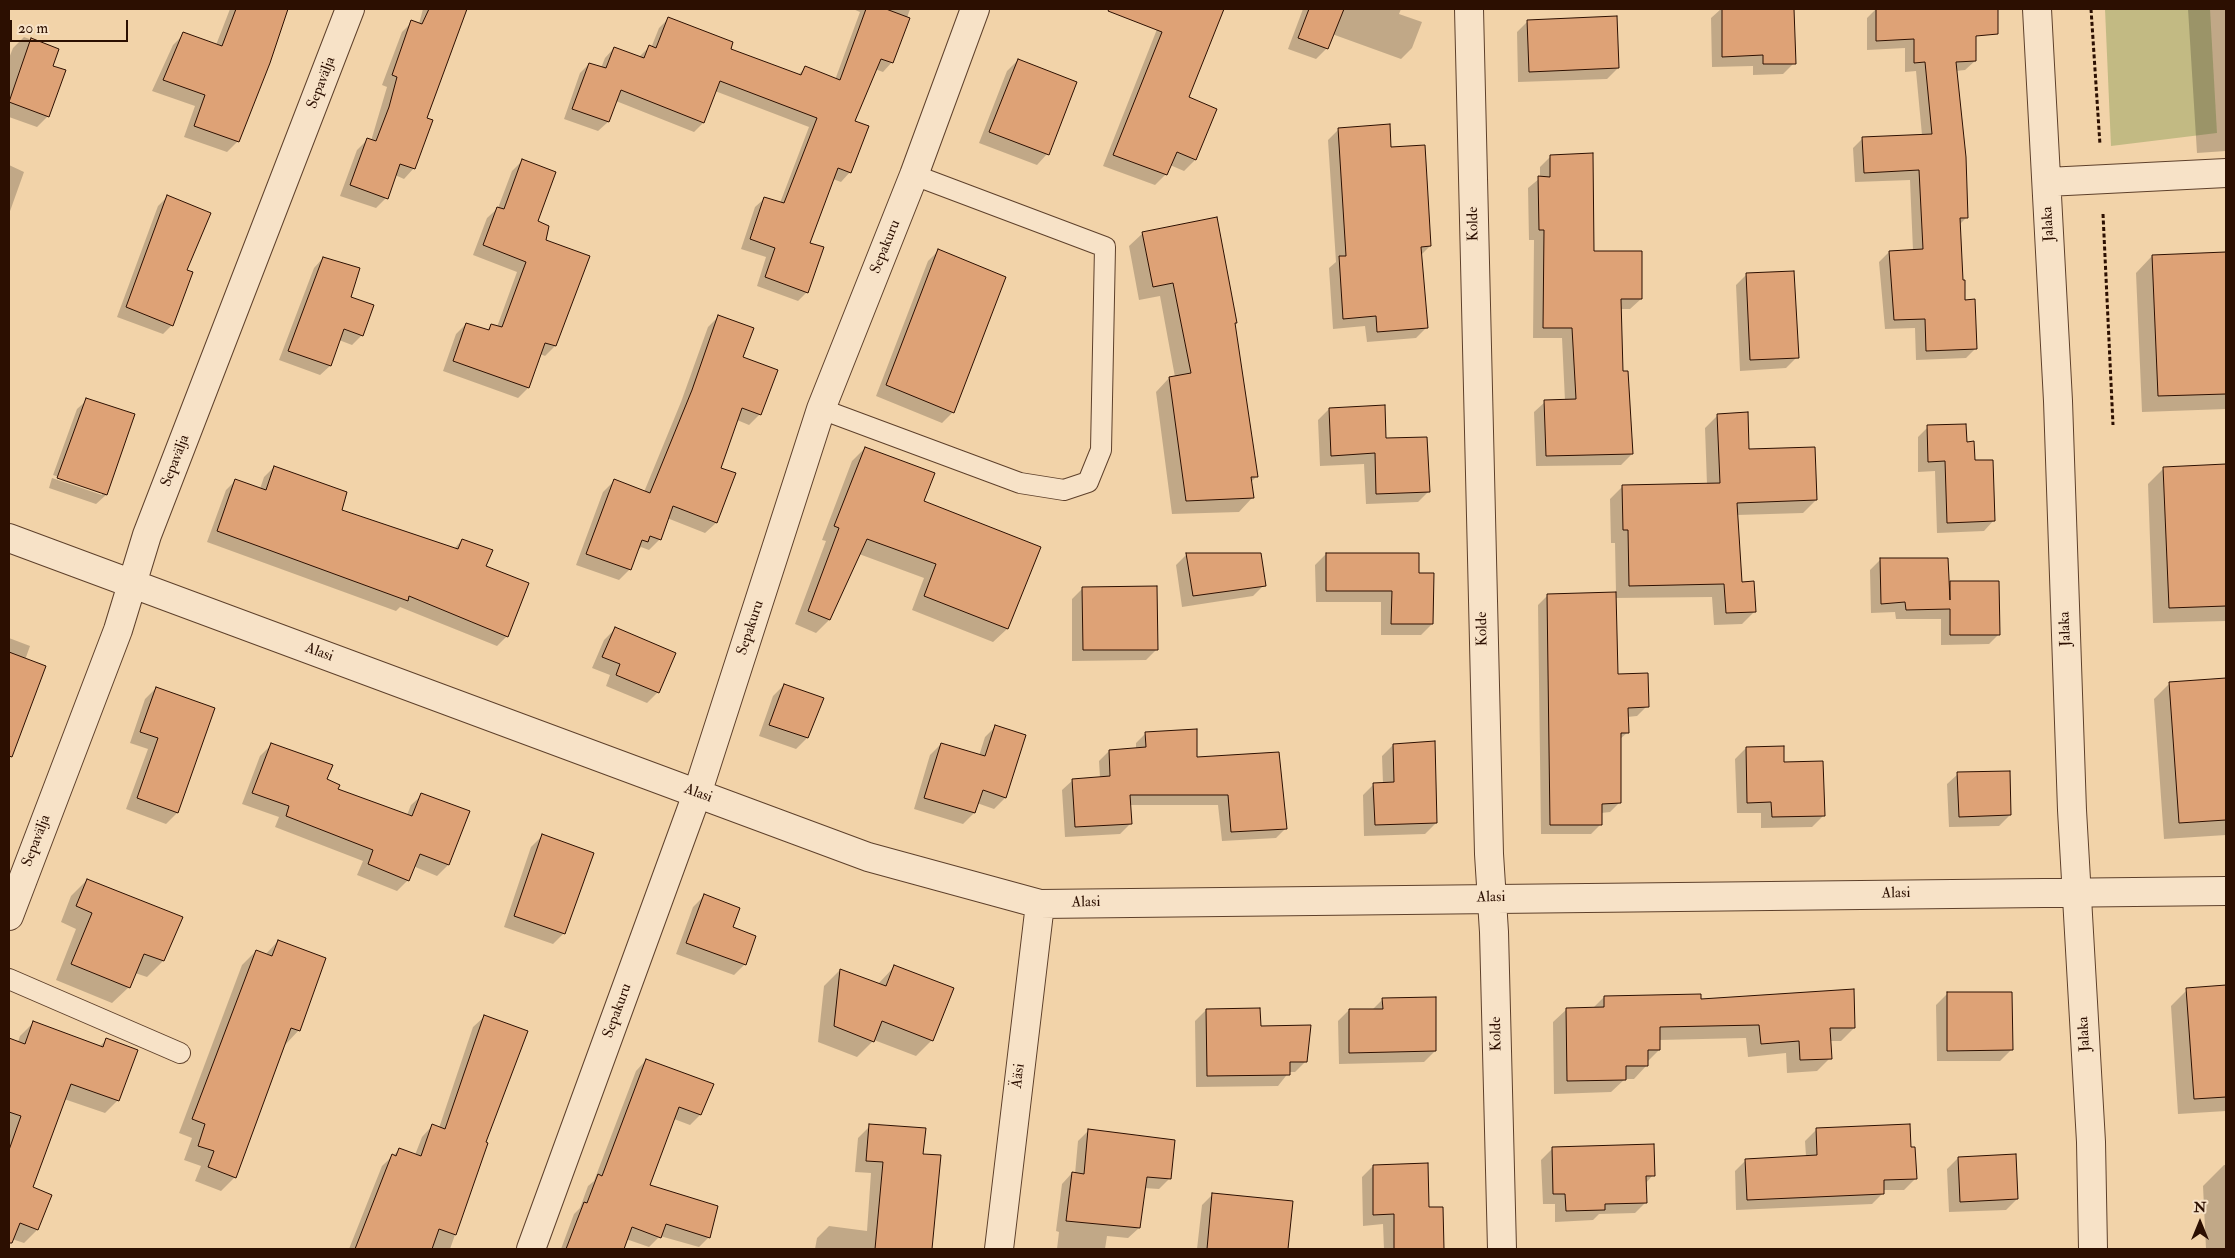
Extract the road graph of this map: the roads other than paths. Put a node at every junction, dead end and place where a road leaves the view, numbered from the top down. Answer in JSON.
{"nodes":[{"id":1,"x":350,"y":9,"type":"edge"},
{"id":2,"x":975,"y":9,"type":"edge"},
{"id":3,"x":1469,"y":9,"type":"edge"},
{"id":4,"x":2037,"y":9,"type":"edge"},
{"id":5,"x":2226,"y":173,"type":"edge"},
{"id":6,"x":914,"y":175,"type":"junction"},
{"id":7,"x":2047,"y":182,"type":"junction"},
{"id":8,"x":821,"y":409,"type":"junction"},
{"id":9,"x":9,"y":538,"type":"edge"},
{"id":10,"x":132,"y":584,"type":"junction"},
{"id":11,"x":697,"y":794,"type":"junction"},
{"id":12,"x":2226,"y":891,"type":"edge"},
{"id":13,"x":2076,"y":892,"type":"junction"},
{"id":14,"x":1492,"y":898,"type":"junction"},
{"id":15,"x":1040,"y":904,"type":"junction"},
{"id":16,"x":9,"y":916,"type":"edge"},
{"id":17,"x":9,"y":979,"type":"edge"},
{"id":18,"x":180,"y":1053,"type":"dead end"},
{"id":19,"x":531,"y":1249,"type":"edge"},
{"id":20,"x":999,"y":1249,"type":"edge"},
{"id":21,"x":1502,"y":1249,"type":"edge"},
{"id":22,"x":2093,"y":1249,"type":"edge"}],
"edges":[{"from":1,"to":10,"type":"street","name":"Sepavälja"},
{"from":2,"to":6,"type":"street","name":"Sepakuru"},
{"from":3,"to":14,"type":"street","name":"Kolde"},
{"from":4,"to":7,"type":"street","name":"Jalaka"},
{"from":5,"to":7,"type":"street"},
{"from":6,"to":8,"type":"street","name":"Sepakuru"},
{"from":6,"to":8,"type":"lane"},
{"from":7,"to":13,"type":"street","name":"Jalaka"},
{"from":8,"to":11,"type":"street","name":"Sepakuru"},
{"from":9,"to":10,"type":"street","name":"Alasi"},
{"from":10,"to":11,"type":"street","name":"Alasi"},
{"from":10,"to":16,"type":"street","name":"Sepavälja"},
{"from":11,"to":15,"type":"street","name":"Alasi"},
{"from":11,"to":19,"type":"street","name":"Sepakuru"},
{"from":12,"to":13,"type":"street","name":"Alasi"},
{"from":13,"to":14,"type":"street","name":"Alasi"},
{"from":13,"to":22,"type":"street","name":"Jalaka"},
{"from":14,"to":15,"type":"street","name":"Alasi"},
{"from":14,"to":21,"type":"street","name":"Kolde"},
{"from":15,"to":20,"type":"street","name":"Ääsi"},
{"from":17,"to":18,"type":"lane"}]}
